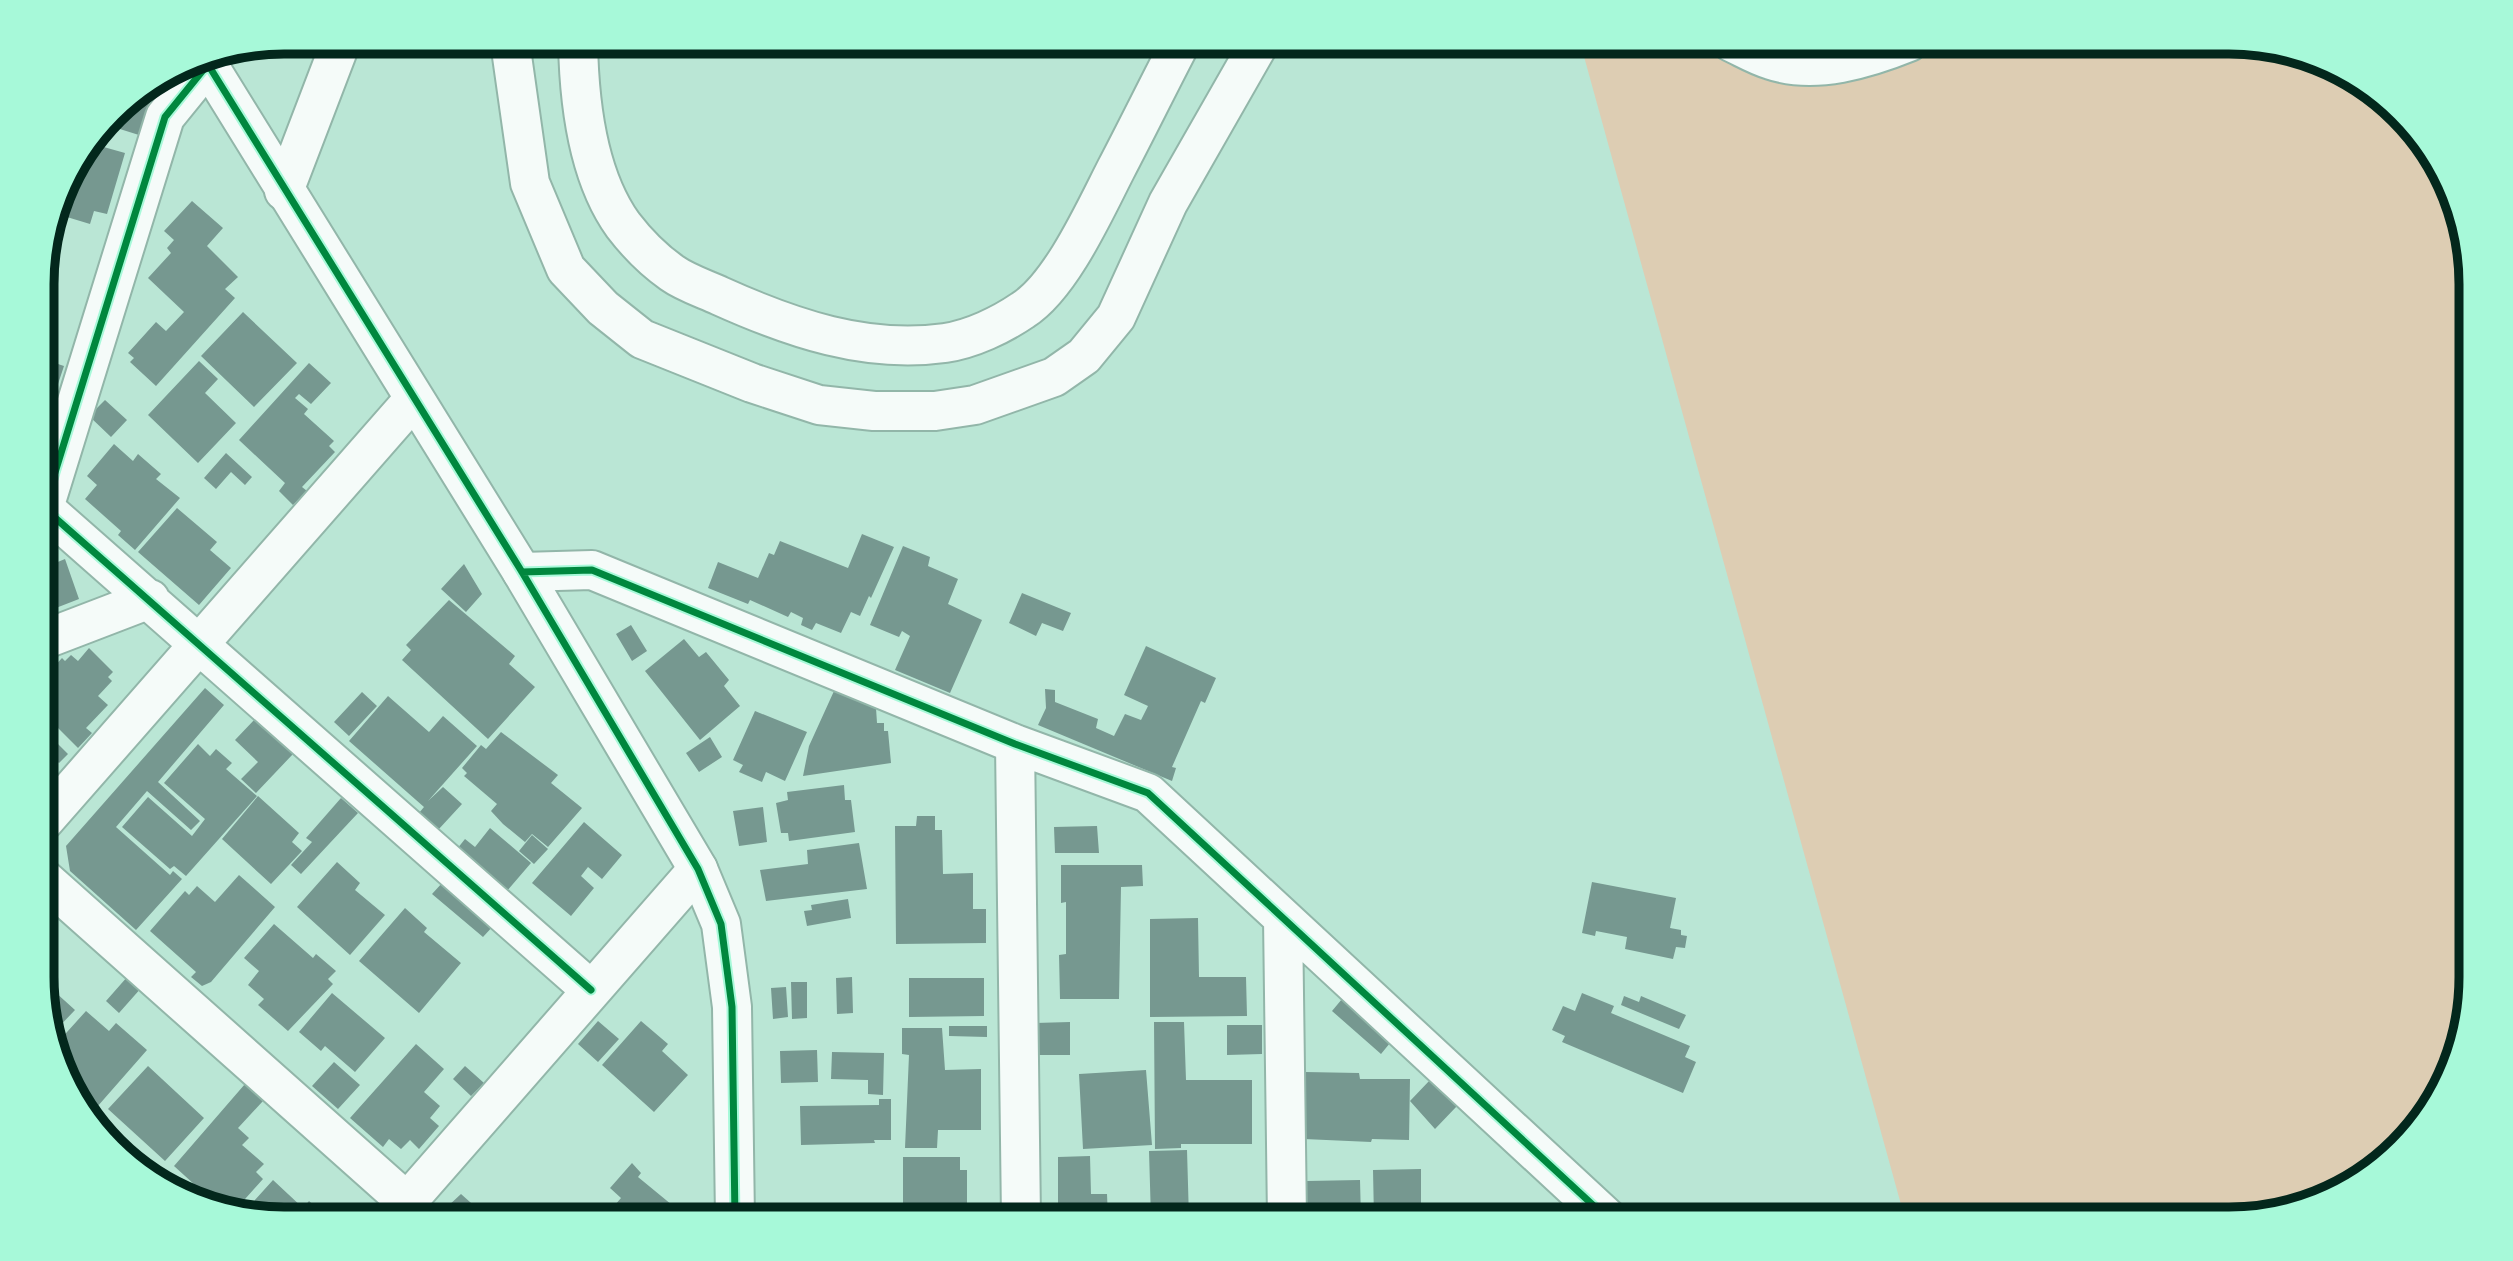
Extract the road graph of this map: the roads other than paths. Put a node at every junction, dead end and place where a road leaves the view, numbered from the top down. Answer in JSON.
{"nodes":[{"id":1,"x":1252,"y":54,"type":"edge"},
{"id":2,"x":1757,"y":54,"type":"edge"},
{"id":3,"x":1875,"y":54,"type":"edge"},
{"id":4,"x":336,"y":55,"type":"edge"},
{"id":5,"x":512,"y":55,"type":"edge"},
{"id":6,"x":578,"y":55,"type":"edge"},
{"id":7,"x":1175,"y":55,"type":"edge"},
{"id":8,"x":209,"y":67,"type":"edge"},
{"id":9,"x":198,"y":71,"type":"edge"},
{"id":10,"x":284,"y":191,"type":"junction"},
{"id":11,"x":413,"y":400,"type":"junction"},
{"id":12,"x":55,"y":473,"type":"edge"},
{"id":13,"x":55,"y":517,"type":"edge"},
{"id":14,"x":522,"y":572,"type":"junction"},
{"id":15,"x":150,"y":599,"type":"junction"},
{"id":16,"x":54,"y":636,"type":"edge"},
{"id":17,"x":199,"y":644,"type":"junction"},
{"id":18,"x":1015,"y":744,"type":"junction"},
{"id":19,"x":54,"y":809,"type":"edge"},
{"id":20,"x":698,"y":869,"type":"junction"},
{"id":21,"x":54,"y":888,"type":"edge"},
{"id":22,"x":1283,"y":918,"type":"junction"},
{"id":23,"x":591,"y":990,"type":"junction"},
{"id":24,"x":1287,"y":1206,"type":"edge"},
{"id":25,"x":1594,"y":1206,"type":"edge"},
{"id":26,"x":395,"y":1207,"type":"edge"},
{"id":27,"x":403,"y":1207,"type":"edge"},
{"id":28,"x":735,"y":1207,"type":"edge"},
{"id":29,"x":1021,"y":1207,"type":"edge"}],
"edges":[{"from":1,"to":5,"type":"street"},
{"from":2,"to":3,"type":"street"},
{"from":4,"to":10,"type":"street"},
{"from":6,"to":7,"type":"street"},
{"from":8,"to":10,"type":"street"},
{"from":9,"to":12,"type":"street"},
{"from":10,"to":11,"type":"street"},
{"from":11,"to":14,"type":"street"},
{"from":11,"to":17,"type":"street"},
{"from":13,"to":15,"type":"street"},
{"from":14,"to":18,"type":"street"},
{"from":14,"to":20,"type":"street"},
{"from":15,"to":16,"type":"street"},
{"from":15,"to":17,"type":"street"},
{"from":17,"to":19,"type":"street"},
{"from":17,"to":23,"type":"street"},
{"from":18,"to":22,"type":"street"},
{"from":18,"to":29,"type":"street"},
{"from":20,"to":23,"type":"street"},
{"from":20,"to":28,"type":"street"},
{"from":21,"to":26,"type":"street"},
{"from":22,"to":24,"type":"street"},
{"from":22,"to":25,"type":"street"},
{"from":23,"to":27,"type":"street"}]}
